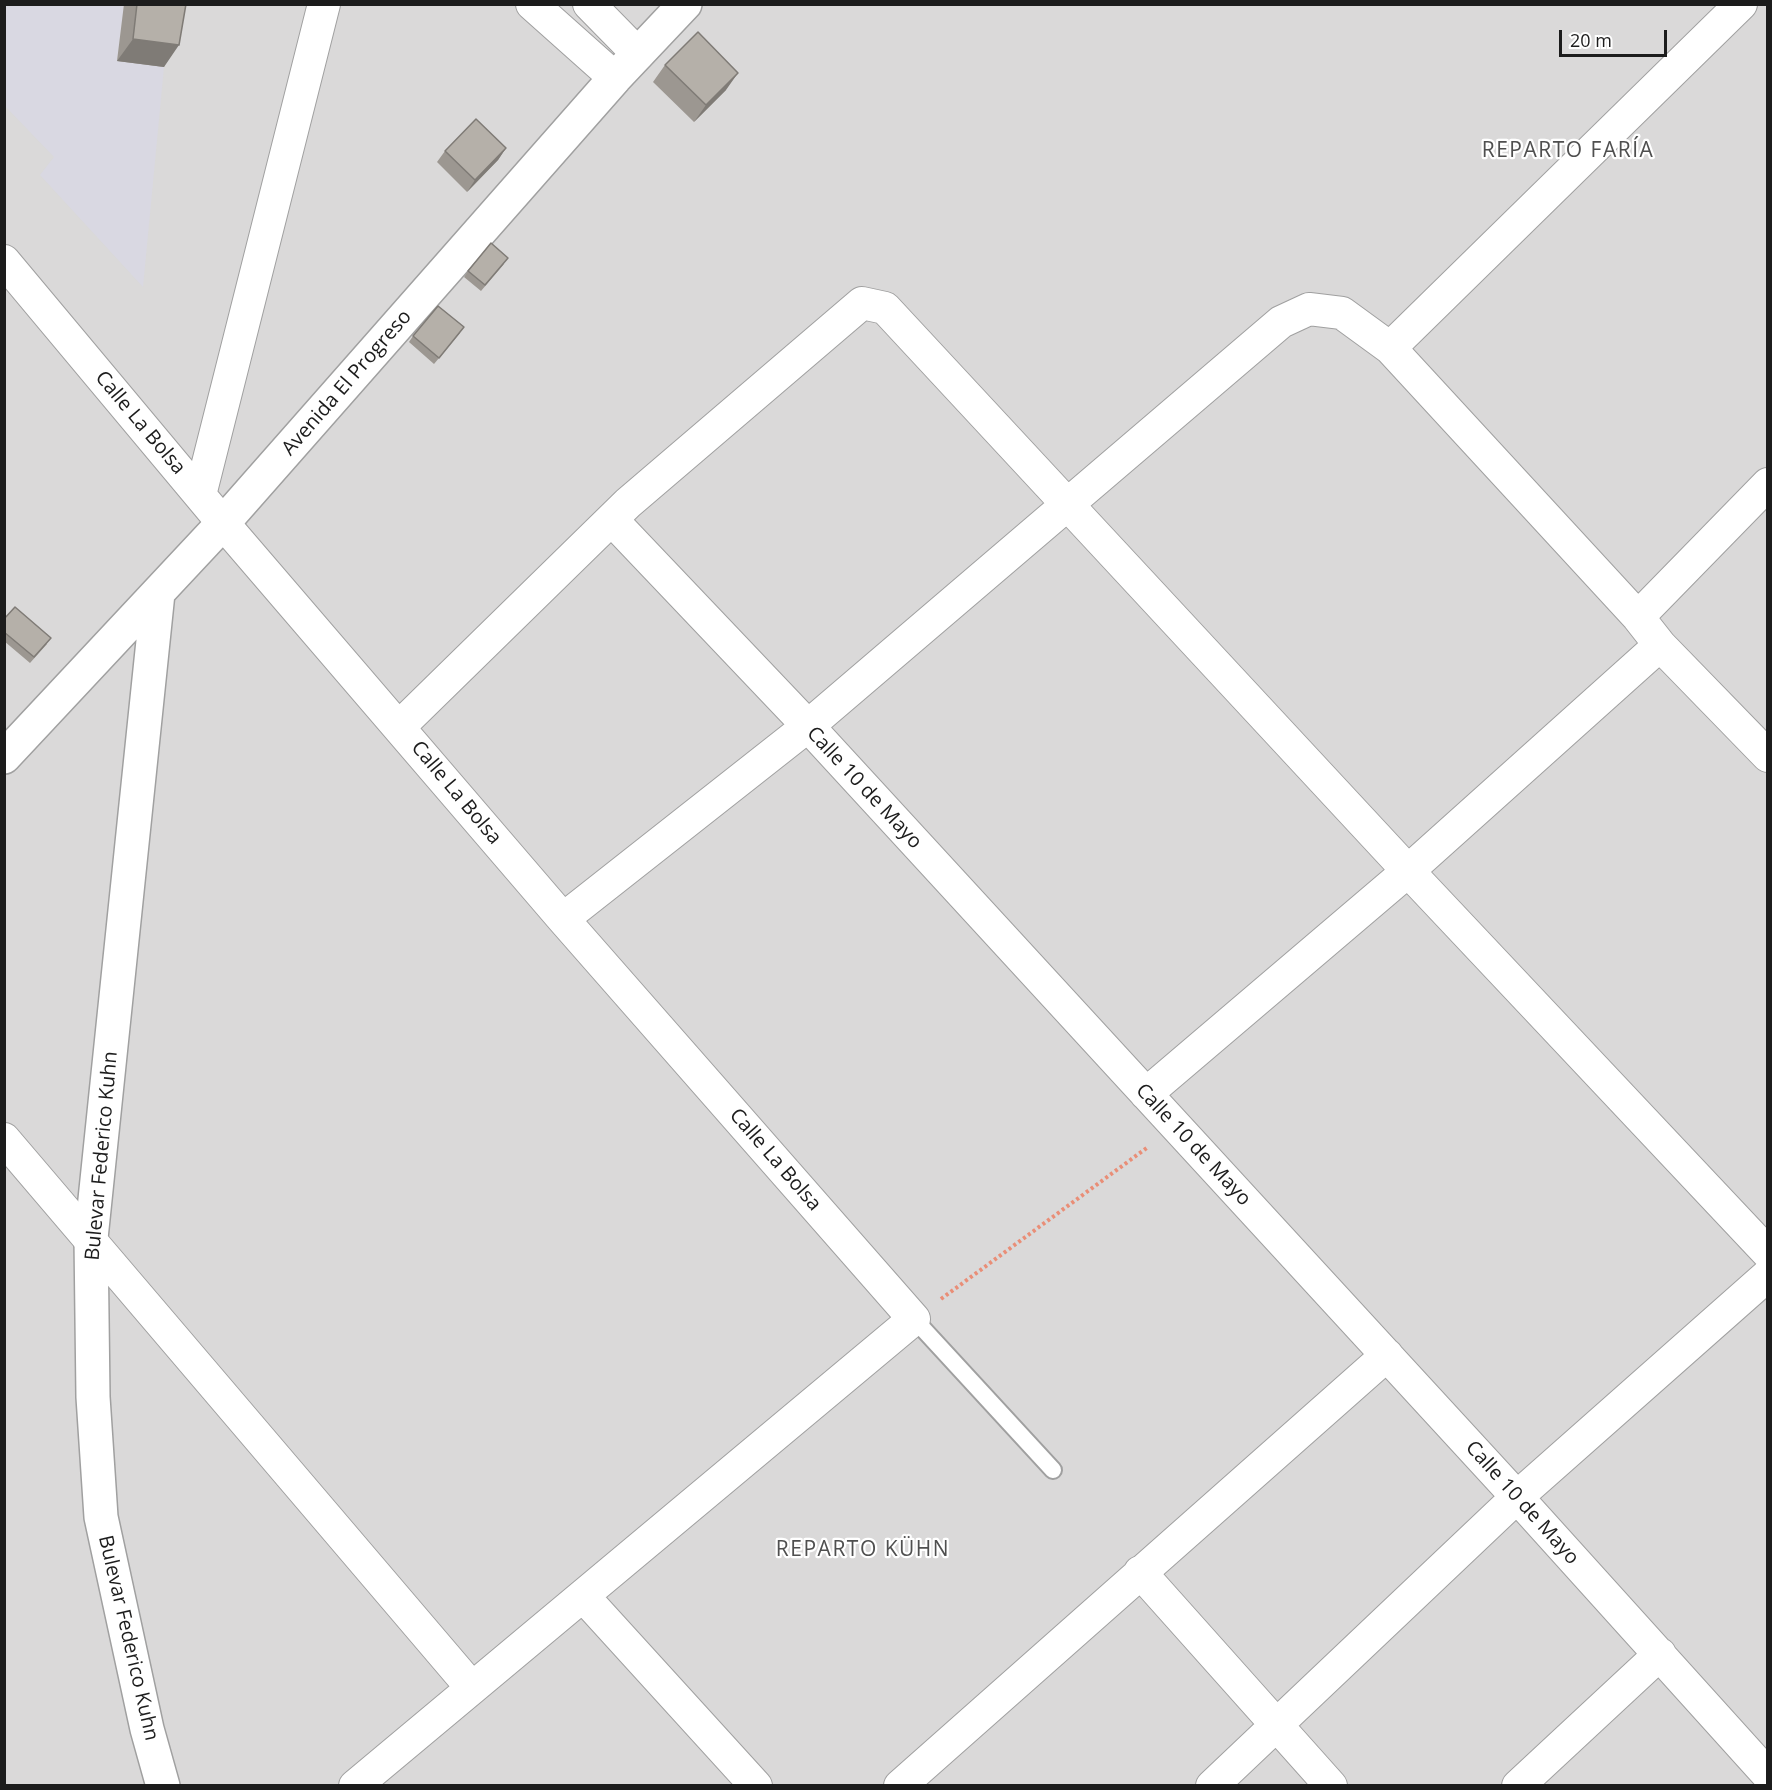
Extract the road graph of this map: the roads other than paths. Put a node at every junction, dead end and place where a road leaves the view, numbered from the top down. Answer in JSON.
{"nodes":[{"id":1,"x":324,"y":4,"type":"edge"},
{"id":2,"x":532,"y":4,"type":"edge"},
{"id":3,"x":589,"y":4,"type":"edge"},
{"id":4,"x":685,"y":4,"type":"edge"},
{"id":5,"x":1741,"y":4,"type":"edge"},
{"id":6,"x":638,"y":54,"type":"junction"},
{"id":7,"x":615,"y":78,"type":"junction"},
{"id":8,"x":4,"y":261,"type":"edge"},
{"id":9,"x":1390,"y":348,"type":"junction"},
{"id":10,"x":1767,"y":484,"type":"edge"},
{"id":11,"x":200,"y":495,"type":"junction"},
{"id":12,"x":1066,"y":504,"type":"junction"},
{"id":13,"x":612,"y":521,"type":"junction"},
{"id":14,"x":223,"y":523,"type":"junction"},
{"id":15,"x":158,"y":593,"type":"junction"},
{"id":16,"x":1638,"y":617,"type":"junction"},
{"id":17,"x":1660,"y":645,"type":"junction"},
{"id":18,"x":400,"y":726,"type":"junction"},
{"id":19,"x":808,"y":726,"type":"junction"},
{"id":20,"x":1767,"y":756,"type":"edge"},
{"id":21,"x":4,"y":757,"type":"edge"},
{"id":22,"x":1408,"y":872,"type":"junction"},
{"id":23,"x":563,"y":919,"type":"junction"},
{"id":24,"x":1146,"y":1094,"type":"junction"},
{"id":25,"x":4,"y":1139,"type":"edge"},
{"id":26,"x":91,"y":1238,"type":"junction"},
{"id":27,"x":1767,"y":1253,"type":"edge"},
{"id":28,"x":1767,"y":1275,"type":"edge"},
{"id":29,"x":914,"y":1319,"type":"junction"},
{"id":30,"x":1387,"y":1355,"type":"junction"},
{"id":31,"x":1053,"y":1470,"type":"dead end"},
{"id":32,"x":1517,"y":1497,"type":"junction"},
{"id":33,"x":1140,"y":1572,"type":"junction"},
{"id":34,"x":584,"y":1597,"type":"junction"},
{"id":35,"x":1660,"y":1654,"type":"junction"},
{"id":36,"x":472,"y":1688,"type":"junction"},
{"id":37,"x":1277,"y":1726,"type":"junction"},
{"id":38,"x":1767,"y":1775,"type":"edge"},
{"id":39,"x":163,"y":1785,"type":"edge"},
{"id":40,"x":355,"y":1785,"type":"edge"},
{"id":41,"x":756,"y":1785,"type":"edge"},
{"id":42,"x":900,"y":1785,"type":"edge"},
{"id":43,"x":1212,"y":1785,"type":"edge"},
{"id":44,"x":1331,"y":1785,"type":"edge"},
{"id":45,"x":1518,"y":1785,"type":"edge"}],
"edges":[{"from":1,"to":11,"type":"street"},
{"from":2,"to":7,"type":"street"},
{"from":3,"to":6,"type":"street"},
{"from":4,"to":6,"type":"street","name":"Avenida El Progreso"},
{"from":5,"to":9,"type":"street"},
{"from":6,"to":7,"type":"street","name":"Avenida El Progreso"},
{"from":7,"to":14,"type":"street","name":"Avenida El Progreso"},
{"from":8,"to":11,"type":"street","name":"Calle La Bolsa"},
{"from":9,"to":12,"type":"street"},
{"from":9,"to":16,"type":"street"},
{"from":10,"to":16,"type":"street"},
{"from":11,"to":14,"type":"street","name":"Calle La Bolsa"},
{"from":12,"to":13,"type":"street"},
{"from":12,"to":19,"type":"street"},
{"from":12,"to":22,"type":"street"},
{"from":13,"to":18,"type":"street"},
{"from":13,"to":19,"type":"street","name":"Calle 10 de Mayo"},
{"from":14,"to":15,"type":"street","name":"Avenida El Progreso"},
{"from":14,"to":18,"type":"street","name":"Calle La Bolsa"},
{"from":15,"to":21,"type":"street","name":"Avenida El Progreso"},
{"from":15,"to":26,"type":"street","name":"Bulevar Federico Kuhn"},
{"from":16,"to":17,"type":"street"},
{"from":17,"to":20,"type":"street"},
{"from":17,"to":22,"type":"street"},
{"from":18,"to":23,"type":"street","name":"Calle La Bolsa"},
{"from":19,"to":23,"type":"street"},
{"from":19,"to":24,"type":"street","name":"Calle 10 de Mayo"},
{"from":22,"to":24,"type":"street"},
{"from":22,"to":27,"type":"street"},
{"from":23,"to":29,"type":"street","name":"Calle La Bolsa"},
{"from":24,"to":30,"type":"street","name":"Calle 10 de Mayo"},
{"from":25,"to":26,"type":"street"},
{"from":26,"to":36,"type":"street"},
{"from":26,"to":39,"type":"street","name":"Bulevar Federico Kuhn"},
{"from":28,"to":32,"type":"street"},
{"from":29,"to":31,"type":"lane"},
{"from":29,"to":34,"type":"street"},
{"from":30,"to":32,"type":"street","name":"Calle 10 de Mayo"},
{"from":30,"to":33,"type":"street"},
{"from":32,"to":35,"type":"street","name":"Calle 10 de Mayo"},
{"from":32,"to":37,"type":"street"},
{"from":33,"to":37,"type":"street"},
{"from":33,"to":42,"type":"street"},
{"from":34,"to":36,"type":"street"},
{"from":34,"to":41,"type":"street"},
{"from":35,"to":38,"type":"street","name":"Calle 10 de Mayo"},
{"from":35,"to":45,"type":"street"},
{"from":36,"to":40,"type":"street"},
{"from":37,"to":43,"type":"street"},
{"from":37,"to":44,"type":"street"}]}
